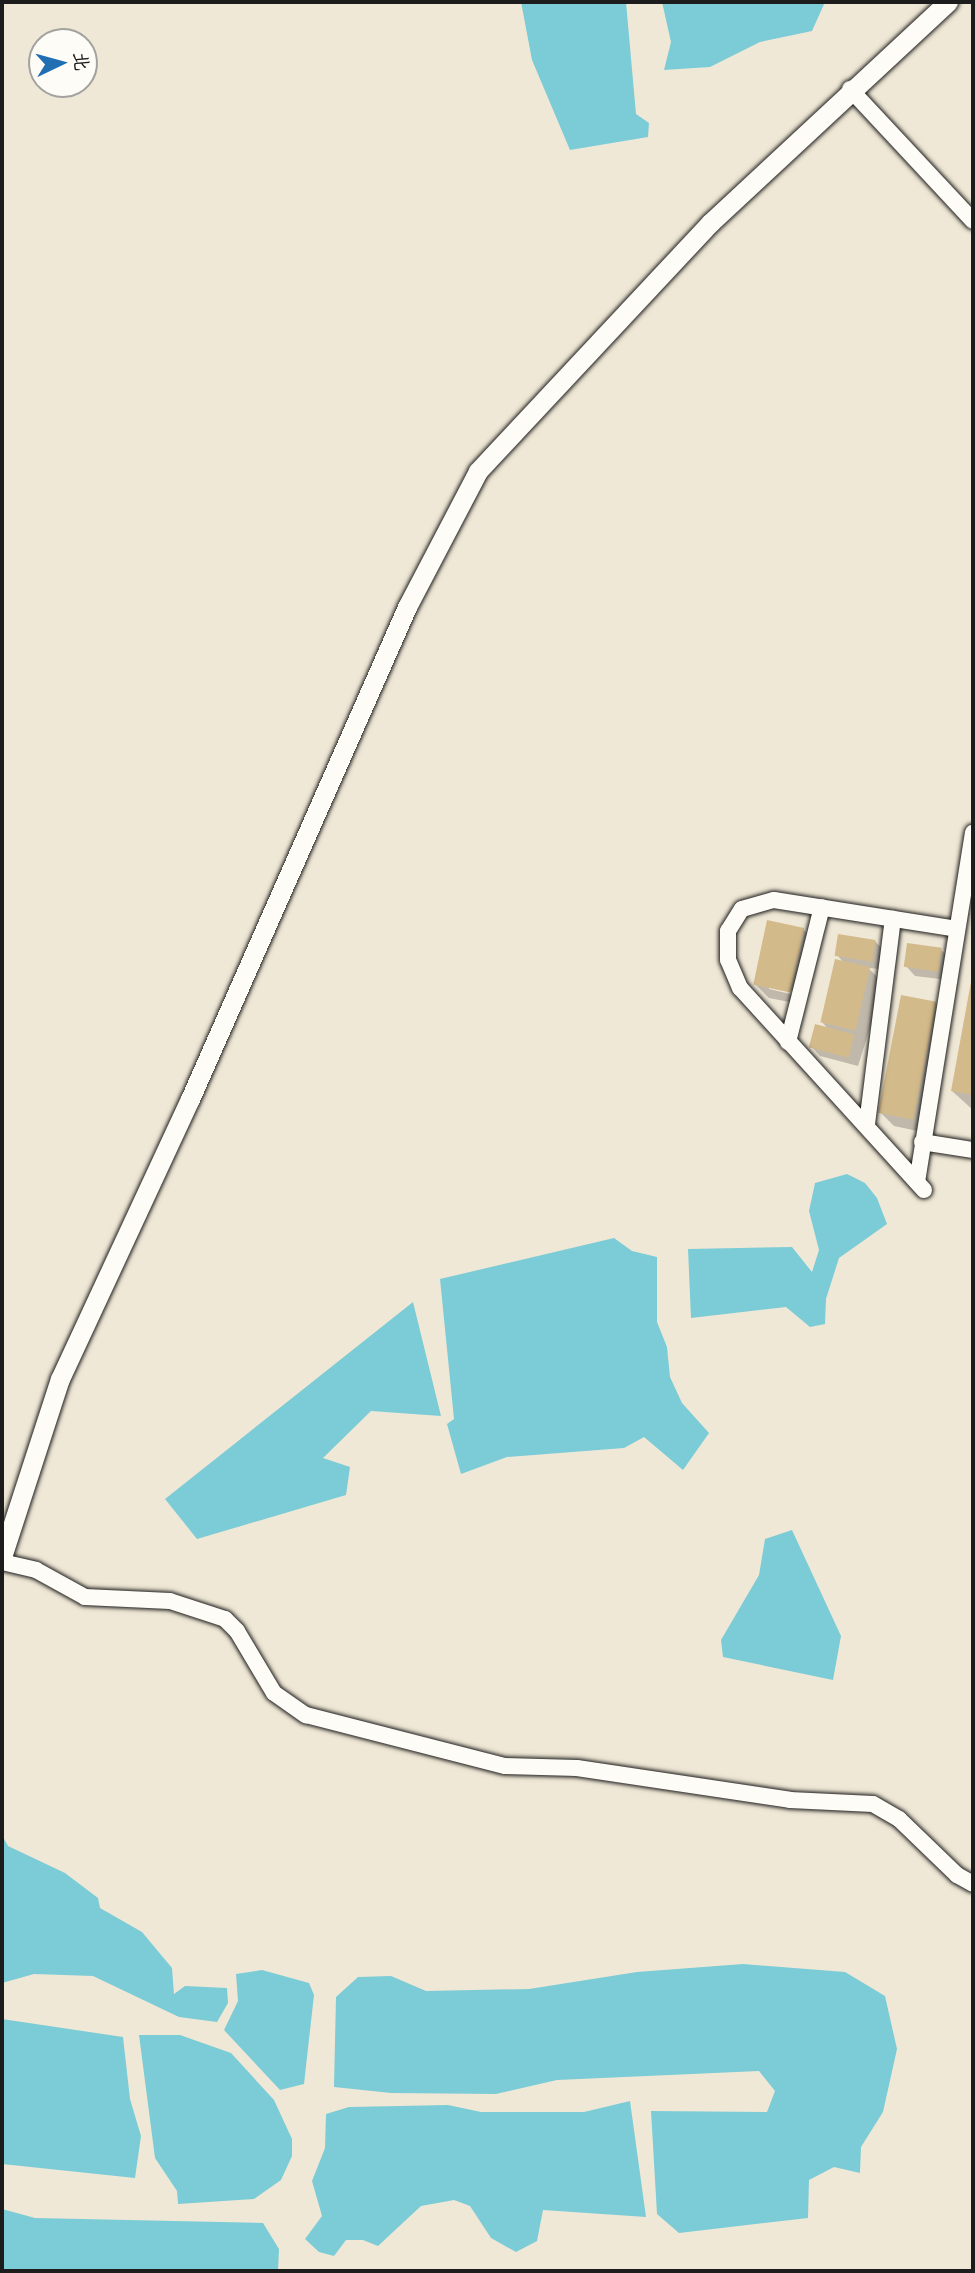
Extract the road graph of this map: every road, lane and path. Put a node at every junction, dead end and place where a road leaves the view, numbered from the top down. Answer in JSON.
{"nodes":[{"id":1,"x":947,"y":2,"type":"edge"},
{"id":2,"x":850,"y":89,"type":"junction"},
{"id":3,"x":973,"y":221,"type":"edge"},
{"id":4,"x":973,"y":832,"type":"edge"},
{"id":5,"x":822,"y":907,"type":"junction"},
{"id":6,"x":893,"y":919,"type":"junction"},
{"id":7,"x":957,"y":929,"type":"junction"},
{"id":8,"x":788,"y":1042,"type":"junction"},
{"id":9,"x":867,"y":1124,"type":"junction"},
{"id":10,"x":922,"y":1142,"type":"junction"},
{"id":11,"x":973,"y":1150,"type":"edge"},
{"id":12,"x":2,"y":1560,"type":"edge"},
{"id":13,"x":973,"y":1884,"type":"edge"}],
"edges":[{"from":1,"to":2,"type":"street"},
{"from":2,"to":3,"type":"street"},
{"from":2,"to":12,"type":"street"},
{"from":4,"to":7,"type":"street"},
{"from":5,"to":6,"type":"street"},
{"from":5,"to":8,"type":"street"},
{"from":5,"to":8,"type":"street"},
{"from":6,"to":7,"type":"street"},
{"from":6,"to":9,"type":"street"},
{"from":7,"to":10,"type":"street"},
{"from":8,"to":9,"type":"street"},
{"from":9,"to":10,"type":"street"},
{"from":10,"to":11,"type":"street"},
{"from":12,"to":13,"type":"street"}]}
